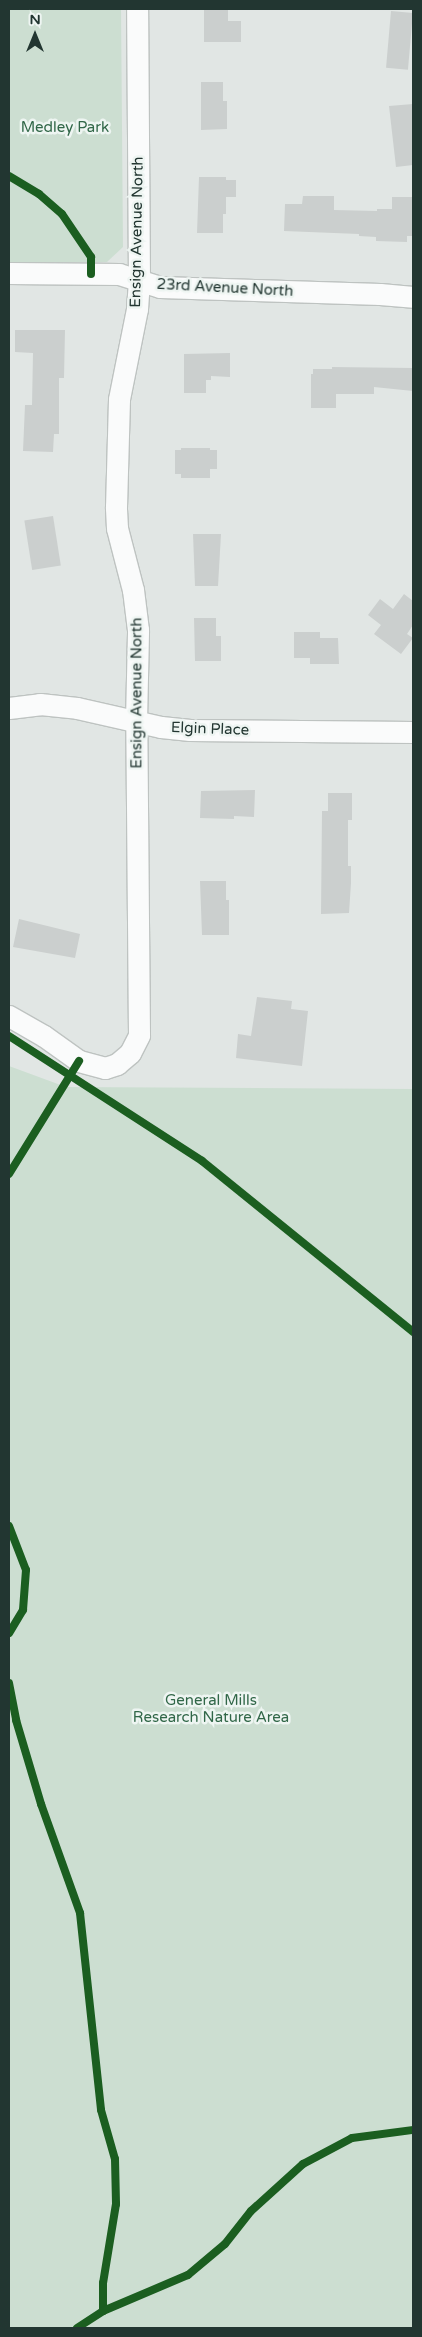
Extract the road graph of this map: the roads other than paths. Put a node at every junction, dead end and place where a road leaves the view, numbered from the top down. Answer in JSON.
{"nodes":[{"id":1,"x":137,"y":9,"type":"edge"},
{"id":2,"x":9,"y":274,"type":"edge"},
{"id":3,"x":139,"y":280,"type":"junction"},
{"id":4,"x":413,"y":297,"type":"edge"},
{"id":5,"x":9,"y":708,"type":"edge"},
{"id":6,"x":136,"y":721,"type":"junction"},
{"id":7,"x":413,"y":732,"type":"edge"},
{"id":8,"x":9,"y":1016,"type":"edge"}],
"edges":[{"from":1,"to":3,"type":"street","name":"Ensign Avenue North"},
{"from":2,"to":3,"type":"street","name":"23rd Avenue North"},
{"from":3,"to":4,"type":"street","name":"23rd Avenue North"},
{"from":3,"to":6,"type":"street","name":"Ensign Avenue North"},
{"from":5,"to":6,"type":"street","name":"Elgin Place"},
{"from":6,"to":7,"type":"street","name":"Elgin Place"},
{"from":6,"to":8,"type":"street","name":"Ensign Avenue North"}]}
